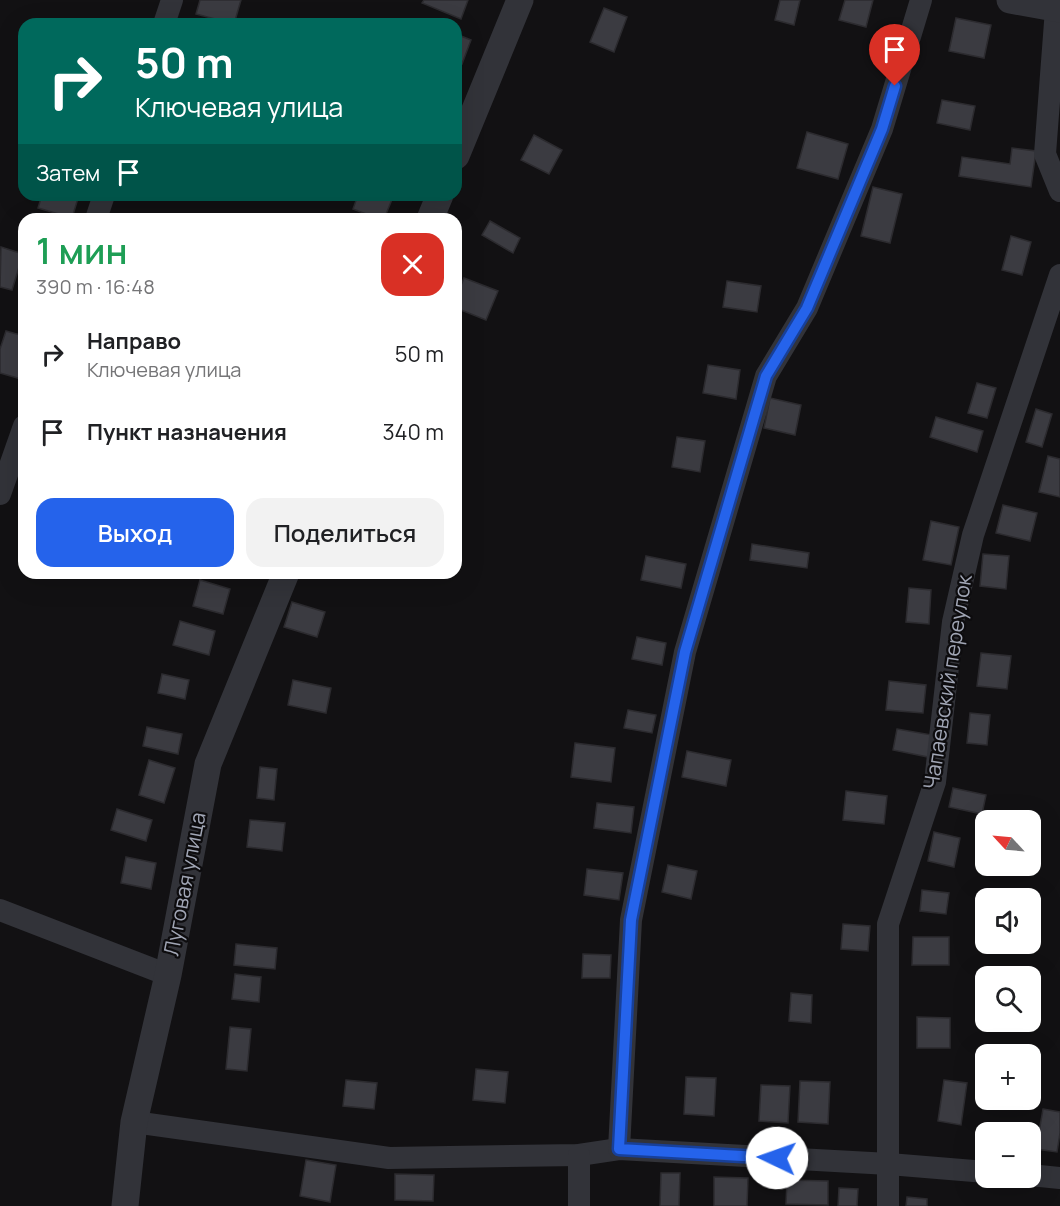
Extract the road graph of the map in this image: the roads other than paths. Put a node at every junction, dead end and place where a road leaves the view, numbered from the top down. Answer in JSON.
{"nodes":[{"id":1,"x":172,"y":0,"type":"edge"},
{"id":2,"x":520,"y":0,"type":"edge"},
{"id":3,"x":921,"y":0,"type":"edge"},
{"id":4,"x":1010,"y":0,"type":"edge"},
{"id":5,"x":1058,"y":9,"type":"edge"},
{"id":6,"x":166,"y":18,"type":"edge"},
{"id":7,"x":462,"y":141,"type":"edge"},
{"id":8,"x":1060,"y":191,"type":"edge"},
{"id":9,"x":1060,"y":275,"type":"edge"},
{"id":10,"x":18,"y":443,"type":"edge"},
{"id":11,"x":0,"y":495,"type":"edge"},
{"id":12,"x":284,"y":579,"type":"edge"},
{"id":13,"x":0,"y":910,"type":"edge"},
{"id":14,"x":168,"y":975,"type":"junction"},
{"id":15,"x":134,"y":1122,"type":"junction"},
{"id":16,"x":619,"y":1149,"type":"junction"},
{"id":17,"x":579,"y":1155,"type":"junction"},
{"id":18,"x":889,"y":1164,"type":"junction"},
{"id":19,"x":975,"y":1171,"type":"edge"},
{"id":20,"x":1041,"y":1176,"type":"edge"},
{"id":21,"x":1060,"y":1178,"type":"edge"},
{"id":22,"x":125,"y":1206,"type":"edge"},
{"id":23,"x":579,"y":1206,"type":"edge"},
{"id":24,"x":888,"y":1206,"type":"edge"}],
"edges":[{"from":1,"to":6,"type":"street"},
{"from":2,"to":7,"type":"street"},
{"from":3,"to":16,"type":"street"},
{"from":4,"to":5,"type":"street"},
{"from":5,"to":8,"type":"street"},
{"from":9,"to":18,"type":"street","name":"Чапаевский переулок"},
{"from":10,"to":11,"type":"street"},
{"from":12,"to":14,"type":"street","name":"Луговая улица"},
{"from":13,"to":14,"type":"street"},
{"from":14,"to":15,"type":"street","name":"Луговая улица"},
{"from":15,"to":17,"type":"street"},
{"from":15,"to":22,"type":"street","name":"Луговая улица"},
{"from":16,"to":17,"type":"street"},
{"from":16,"to":18,"type":"street"},
{"from":17,"to":23,"type":"street"},
{"from":18,"to":19,"type":"street"},
{"from":18,"to":24,"type":"street","name":"Чапаевский переулок"},
{"from":20,"to":21,"type":"street"}]}
